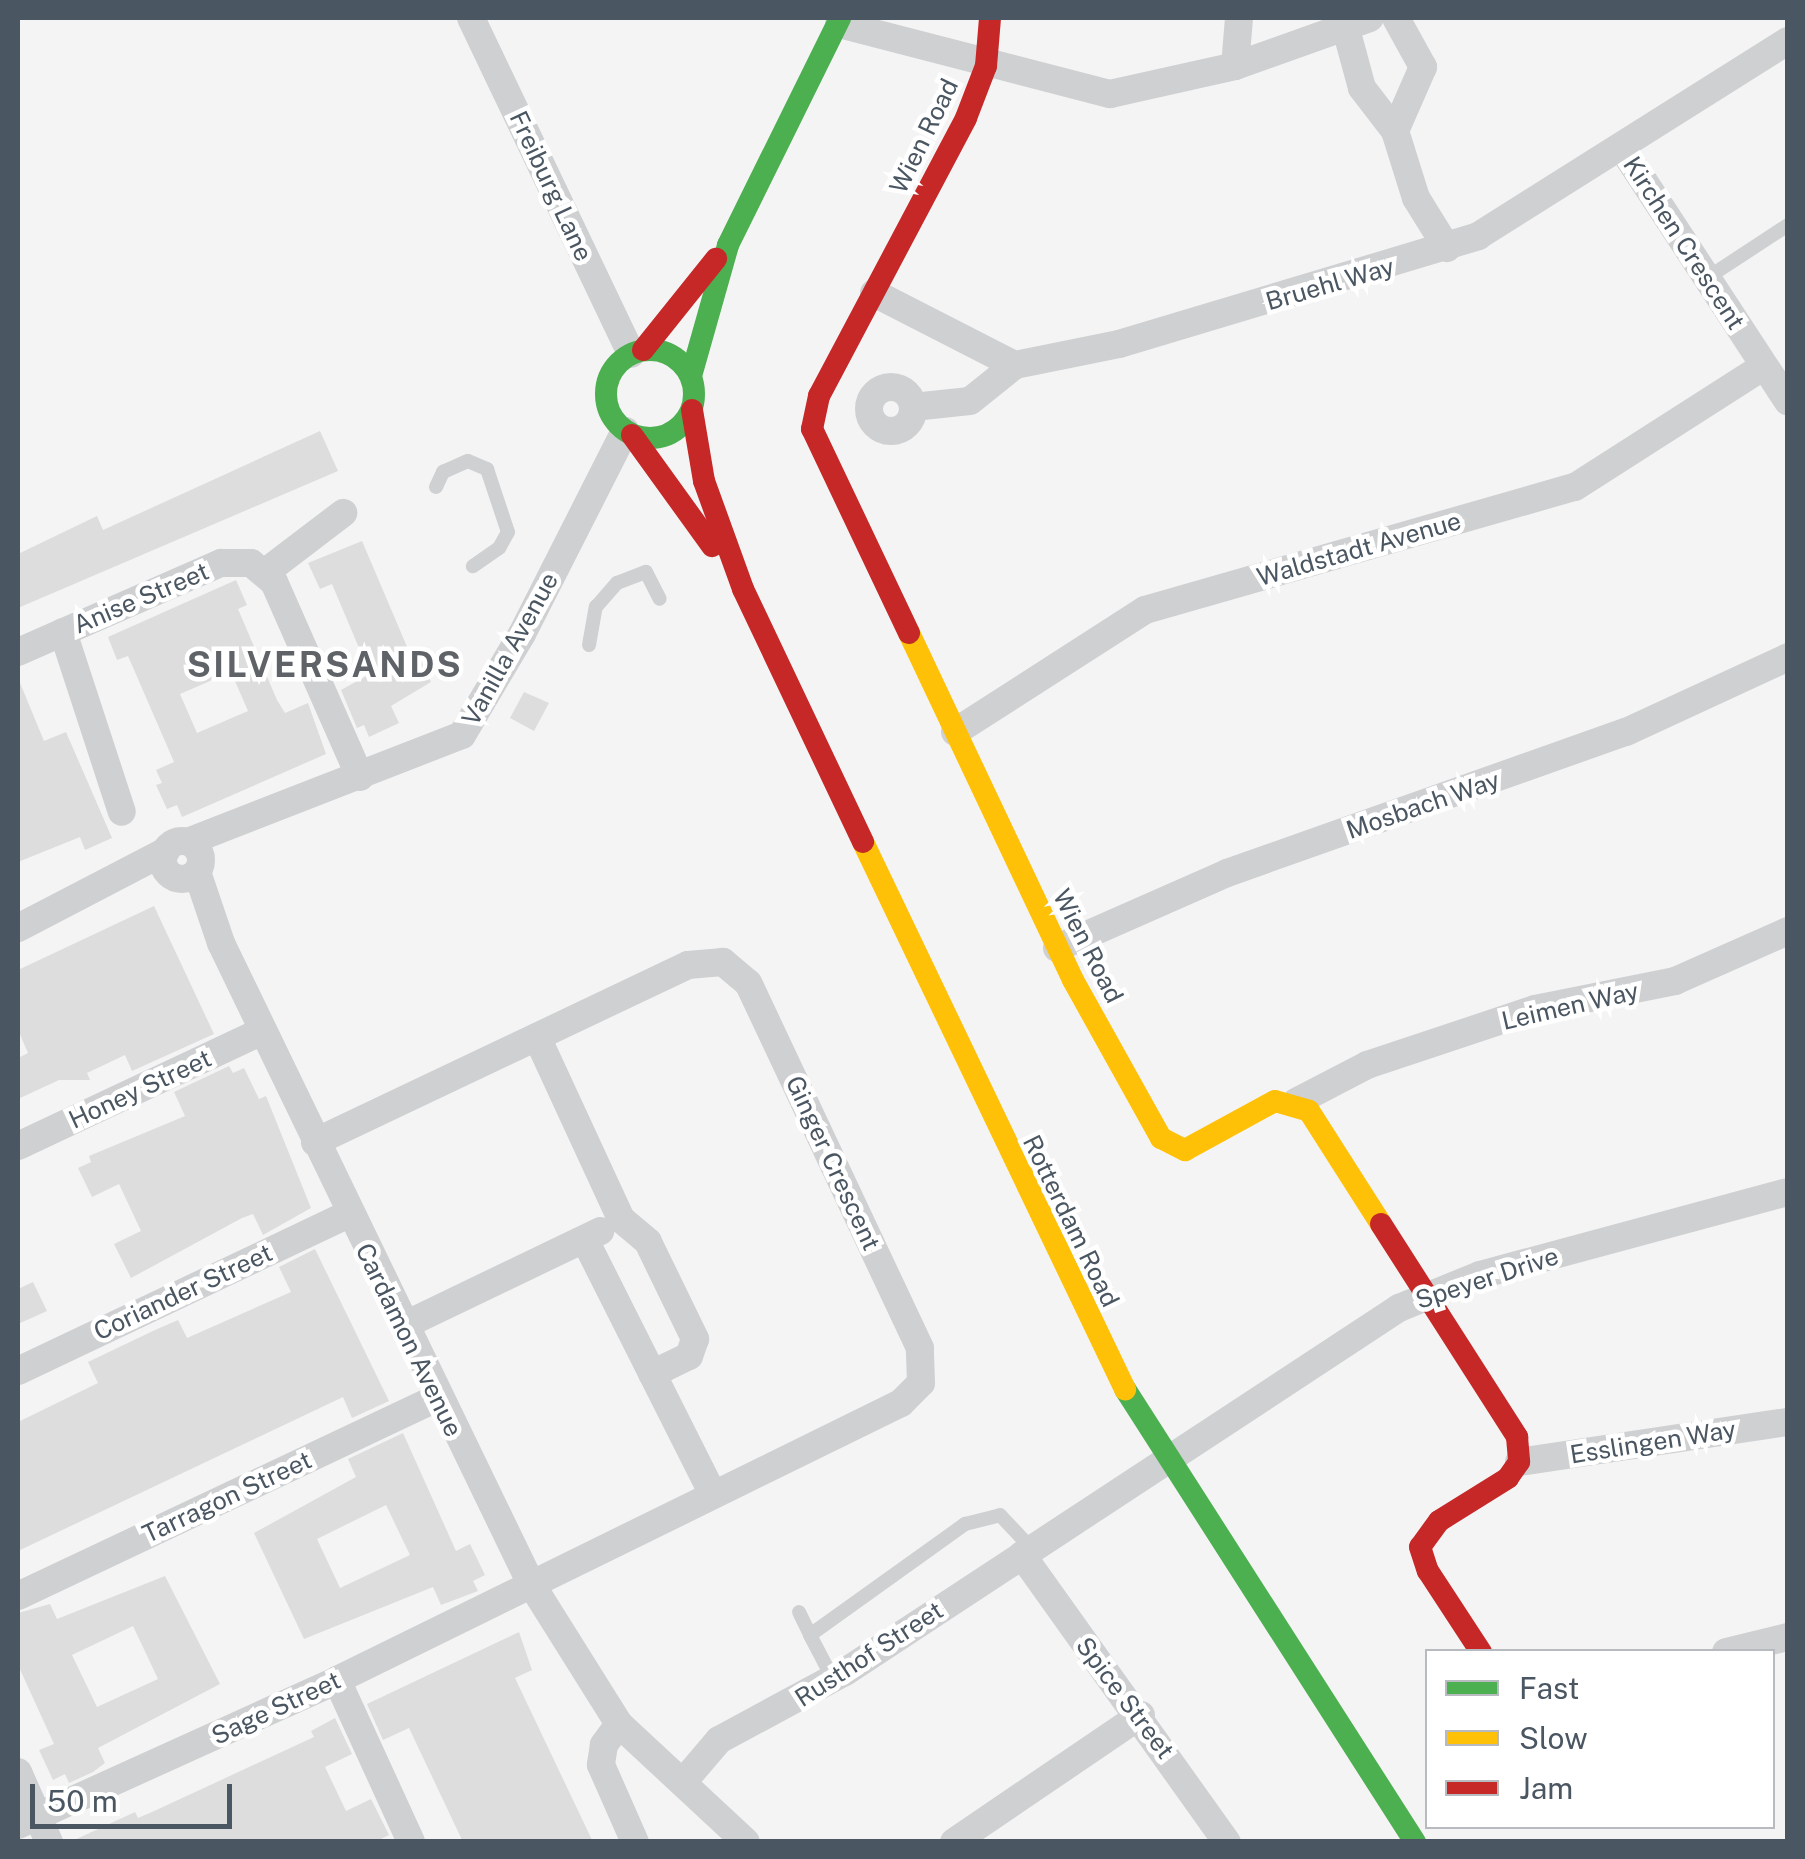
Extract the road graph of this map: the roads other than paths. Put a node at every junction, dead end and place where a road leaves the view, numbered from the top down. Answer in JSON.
{"nodes":[{"id":1,"x":990,"y":18,"type":"edge"},
{"id":2,"x":1239,"y":18,"type":"edge"},
{"id":3,"x":1396,"y":18,"type":"edge"},
{"id":4,"x":481,"y":21,"type":"edge"},
{"id":5,"x":839,"y":21,"type":"edge"},
{"id":6,"x":1358,"y":23,"type":"edge"},
{"id":7,"x":1311,"y":29,"type":"edge"},
{"id":8,"x":1788,"y":40,"type":"edge"},
{"id":9,"x":986,"y":66,"type":"junction"},
{"id":10,"x":1235,"y":66,"type":"junction"},
{"id":11,"x":1395,"y":131,"type":"junction"},
{"id":12,"x":1622,"y":148,"type":"junction"},
{"id":13,"x":1788,"y":225,"type":"edge"},
{"id":14,"x":728,"y":246,"type":"junction"},
{"id":15,"x":1446,"y":248,"type":"junction"},
{"id":16,"x":1707,"y":278,"type":"junction"},
{"id":17,"x":874,"y":293,"type":"junction"},
{"id":18,"x":637,"y":352,"type":"junction"},
{"id":19,"x":1015,"y":364,"type":"junction"},
{"id":20,"x":1764,"y":366,"type":"junction"},
{"id":21,"x":691,"y":376,"type":"junction"},
{"id":22,"x":1788,"y":402,"type":"edge"},
{"id":23,"x":914,"y":408,"type":"dead end"},
{"id":24,"x":692,"y":410,"type":"junction"},
{"id":25,"x":629,"y":432,"type":"junction"},
{"id":26,"x":436,"y":487,"type":"dead end"},
{"id":27,"x":342,"y":513,"type":"dead end"},
{"id":28,"x":473,"y":566,"type":"dead end"},
{"id":29,"x":266,"y":571,"type":"junction"},
{"id":30,"x":743,"y":589,"type":"junction"},
{"id":31,"x":660,"y":598,"type":"dead end"},
{"id":32,"x":63,"y":632,"type":"junction"},
{"id":33,"x":589,"y":645,"type":"dead end"},
{"id":34,"x":18,"y":652,"type":"edge"},
{"id":35,"x":1788,"y":657,"type":"edge"},
{"id":36,"x":955,"y":732,"type":"junction"},
{"id":37,"x":360,"y":778,"type":"junction"},
{"id":38,"x":122,"y":812,"type":"dead end"},
{"id":39,"x":182,"y":862,"type":"junction"},
{"id":40,"x":18,"y":928,"type":"edge"},
{"id":41,"x":1788,"y":931,"type":"edge"},
{"id":42,"x":1057,"y":948,"type":"junction"},
{"id":43,"x":262,"y":1031,"type":"junction"},
{"id":44,"x":537,"y":1037,"type":"junction"},
{"id":45,"x":1296,"y":1102,"type":"junction"},
{"id":46,"x":315,"y":1142,"type":"junction"},
{"id":47,"x":18,"y":1146,"type":"edge"},
{"id":48,"x":1788,"y":1192,"type":"edge"},
{"id":49,"x":349,"y":1214,"type":"junction"},
{"id":50,"x":621,"y":1219,"type":"junction"},
{"id":51,"x":586,"y":1240,"type":"junction"},
{"id":52,"x":1428,"y":1292,"type":"junction"},
{"id":53,"x":403,"y":1326,"type":"junction"},
{"id":54,"x":18,"y":1371,"type":"edge"},
{"id":55,"x":652,"y":1374,"type":"junction"},
{"id":56,"x":436,"y":1398,"type":"junction"},
{"id":57,"x":1788,"y":1422,"type":"edge"},
{"id":58,"x":1164,"y":1458,"type":"junction"},
{"id":59,"x":1519,"y":1462,"type":"junction"},
{"id":60,"x":711,"y":1491,"type":"junction"},
{"id":61,"x":1060,"y":1529,"type":"joint"},
{"id":62,"x":1027,"y":1552,"type":"junction"},
{"id":63,"x":530,"y":1582,"type":"junction"},
{"id":64,"x":18,"y":1596,"type":"edge"},
{"id":65,"x":799,"y":1612,"type":"dead end"},
{"id":66,"x":816,"y":1631,"type":"junction"},
{"id":67,"x":1788,"y":1638,"type":"edge"},
{"id":68,"x":1478,"y":1649,"type":"edge"},
{"id":69,"x":1739,"y":1649,"type":"edge"},
{"id":70,"x":833,"y":1679,"type":"junction"},
{"id":71,"x":337,"y":1680,"type":"junction"},
{"id":72,"x":1141,"y":1715,"type":"junction"},
{"id":73,"x":618,"y":1724,"type":"junction"},
{"id":74,"x":18,"y":1772,"type":"edge"},
{"id":75,"x":684,"y":1781,"type":"junction"},
{"id":76,"x":35,"y":1828,"type":"edge"},
{"id":77,"x":412,"y":1842,"type":"edge"},
{"id":78,"x":635,"y":1842,"type":"edge"},
{"id":79,"x":746,"y":1842,"type":"edge"},
{"id":80,"x":954,"y":1842,"type":"edge"},
{"id":81,"x":1227,"y":1842,"type":"edge"},
{"id":82,"x":1416,"y":1842,"type":"edge"}],
"edges":[{"from":1,"to":9,"type":"street","name":"Wien Road"},
{"from":2,"to":10,"type":"street"},
{"from":3,"to":11,"type":"street"},
{"from":4,"to":18,"type":"street","name":"Freiburg Lane"},
{"from":5,"to":9,"type":"street"},
{"from":5,"to":14,"type":"street"},
{"from":6,"to":7,"type":"street"},
{"from":6,"to":11,"type":"street"},
{"from":7,"to":10,"type":"street"},
{"from":8,"to":12,"type":"street","name":"Kirchen Crescent"},
{"from":9,"to":10,"type":"street"},
{"from":9,"to":17,"type":"street","name":"Wien Road"},
{"from":11,"to":15,"type":"street"},
{"from":12,"to":15,"type":"street","name":"Bruehl Way"},
{"from":12,"to":16,"type":"street","name":"Kirchen Crescent"},
{"from":13,"to":16,"type":"lane"},
{"from":14,"to":18,"type":"street"},
{"from":14,"to":21,"type":"street"},
{"from":15,"to":19,"type":"street","name":"Bruehl Way"},
{"from":16,"to":20,"type":"street","name":"Kirchen Crescent"},
{"from":17,"to":19,"type":"street"},
{"from":17,"to":36,"type":"street","name":"Wien Road"},
{"from":18,"to":21,"type":"street"},
{"from":18,"to":25,"type":"street"},
{"from":19,"to":23,"type":"street","name":"Bruehl Way"},
{"from":20,"to":22,"type":"street","name":"Kirchen Crescent"},
{"from":20,"to":36,"type":"street","name":"Waldstadt Avenue"},
{"from":21,"to":24,"type":"street"},
{"from":24,"to":25,"type":"street"},
{"from":24,"to":30,"type":"street","name":"Rotterdam Road"},
{"from":25,"to":30,"type":"street","name":"Rotterdam Road"},
{"from":25,"to":37,"type":"street","name":"Vanilla Avenue"},
{"from":26,"to":28,"type":"lane"},
{"from":27,"to":29,"type":"street"},
{"from":29,"to":32,"type":"street","name":"Anise Street"},
{"from":29,"to":37,"type":"street"},
{"from":30,"to":58,"type":"street","name":"Rotterdam Road"},
{"from":31,"to":33,"type":"lane"},
{"from":32,"to":34,"type":"street","name":"Anise Street"},
{"from":32,"to":38,"type":"street"},
{"from":35,"to":42,"type":"street","name":"Mosbach Way"},
{"from":36,"to":42,"type":"street","name":"Wien Road"},
{"from":37,"to":39,"type":"street","name":"Vanilla Avenue"},
{"from":39,"to":40,"type":"street","name":"Vanilla Avenue"},
{"from":39,"to":43,"type":"street","name":"Cardamon Avenue"},
{"from":41,"to":45,"type":"street","name":"Leimen Way"},
{"from":42,"to":45,"type":"street","name":"Wien Road"},
{"from":43,"to":46,"type":"street","name":"Cardamon Avenue"},
{"from":43,"to":47,"type":"street","name":"Honey Street"},
{"from":44,"to":46,"type":"street","name":"Ginger Crescent"},
{"from":44,"to":50,"type":"street"},
{"from":44,"to":60,"type":"street","name":"Ginger Crescent"},
{"from":45,"to":52,"type":"street"},
{"from":46,"to":49,"type":"street","name":"Cardamon Avenue"},
{"from":48,"to":52,"type":"street","name":"Speyer Drive"},
{"from":49,"to":53,"type":"street","name":"Cardamon Avenue"},
{"from":49,"to":54,"type":"street","name":"Coriander Street"},
{"from":50,"to":51,"type":"street"},
{"from":50,"to":55,"type":"street"},
{"from":51,"to":53,"type":"street"},
{"from":51,"to":55,"type":"street"},
{"from":52,"to":58,"type":"street","name":"Speyer Drive"},
{"from":52,"to":59,"type":"street"},
{"from":53,"to":56,"type":"street","name":"Cardamon Avenue"},
{"from":55,"to":60,"type":"street"},
{"from":56,"to":63,"type":"street","name":"Cardamon Avenue"},
{"from":56,"to":64,"type":"street","name":"Tarragon Street"},
{"from":57,"to":59,"type":"street","name":"Esslingen Way"},
{"from":58,"to":61,"type":"street","name":"Speyer Drive"},
{"from":58,"to":82,"type":"street","name":"Rotterdam Road"},
{"from":59,"to":68,"type":"street"},
{"from":60,"to":63,"type":"street","name":"Ginger Crescent"},
{"from":61,"to":62,"type":"street","name":"Rusthof Street"},
{"from":62,"to":66,"type":"lane"},
{"from":62,"to":70,"type":"street","name":"Rusthof Street"},
{"from":62,"to":72,"type":"street","name":"Spice Street"},
{"from":63,"to":71,"type":"street","name":"Sage Street"},
{"from":63,"to":73,"type":"street","name":"Cardamon Avenue"},
{"from":65,"to":66,"type":"lane"},
{"from":66,"to":70,"type":"lane"},
{"from":67,"to":69,"type":"street"},
{"from":70,"to":75,"type":"street","name":"Rusthof Street"},
{"from":71,"to":76,"type":"street","name":"Sage Street"},
{"from":71,"to":77,"type":"street"},
{"from":72,"to":80,"type":"street"},
{"from":72,"to":81,"type":"street","name":"Spice Street"},
{"from":73,"to":75,"type":"street","name":"Cardamon Avenue"},
{"from":73,"to":78,"type":"street"},
{"from":74,"to":76,"type":"street"},
{"from":75,"to":79,"type":"street","name":"Cardamon Avenue"}]}
